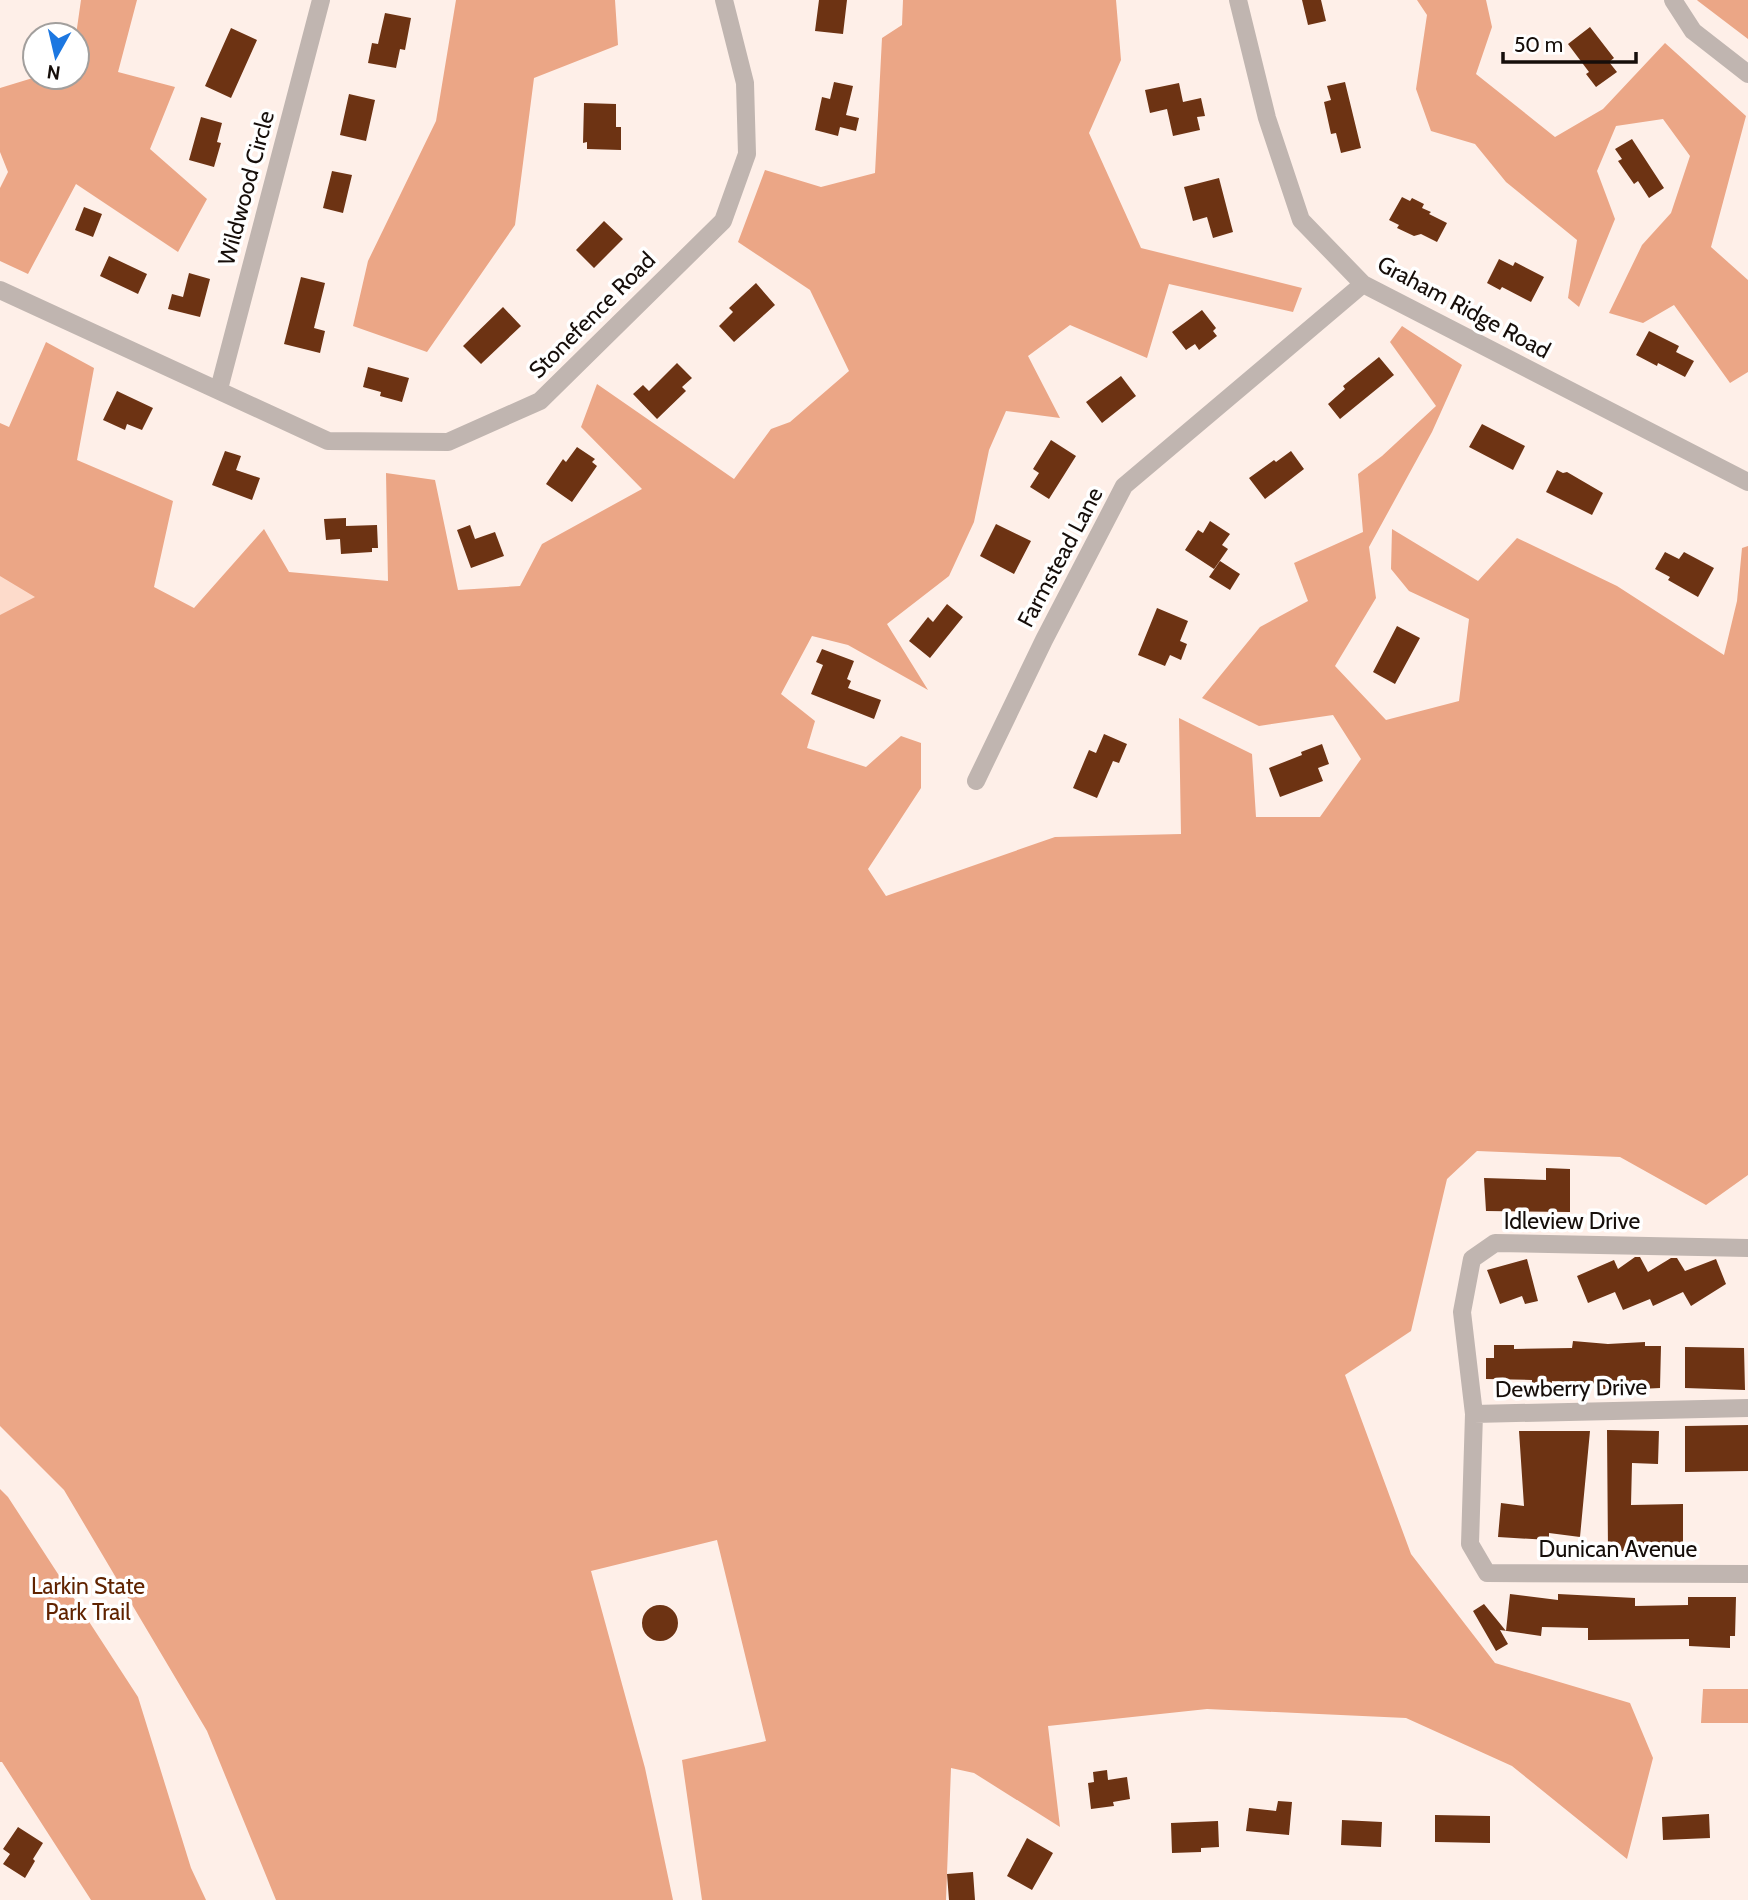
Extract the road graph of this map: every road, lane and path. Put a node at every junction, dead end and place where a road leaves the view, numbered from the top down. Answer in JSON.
{"nodes":[{"id":1,"x":321,"y":0,"type":"edge"},
{"id":2,"x":724,"y":0,"type":"edge"},
{"id":3,"x":1238,"y":0,"type":"edge"},
{"id":4,"x":1673,"y":0,"type":"edge"},
{"id":5,"x":1748,"y":74,"type":"edge"},
{"id":6,"x":1363,"y":284,"type":"junction"},
{"id":7,"x":0,"y":290,"type":"edge"},
{"id":8,"x":219,"y":389,"type":"junction"},
{"id":9,"x":1748,"y":482,"type":"edge"},
{"id":10,"x":976,"y":781,"type":"dead end"},
{"id":11,"x":1748,"y":1248,"type":"edge"},
{"id":12,"x":1748,"y":1408,"type":"edge"},
{"id":13,"x":1474,"y":1415,"type":"junction"},
{"id":14,"x":1487,"y":1573,"type":"joint"},
{"id":15,"x":1748,"y":1574,"type":"edge"}],
"edges":[{"from":1,"to":8,"type":"street","name":"Wildwood Circle"},
{"from":2,"to":8,"type":"street","name":"Stonefence Road"},
{"from":3,"to":6,"type":"street","name":"Graham Ridge Road"},
{"from":4,"to":5,"type":"street"},
{"from":6,"to":9,"type":"street","name":"Graham Ridge Road"},
{"from":6,"to":10,"type":"street","name":"Farmstead Lane"},
{"from":7,"to":8,"type":"street","name":"Stonefence Road"},
{"from":11,"to":13,"type":"street","name":"Idleview Drive"},
{"from":12,"to":13,"type":"street","name":"Dewberry Drive"},
{"from":13,"to":14,"type":"street","name":"Dewberry Drive"},
{"from":14,"to":15,"type":"street","name":"Dunican Avenue"}]}
